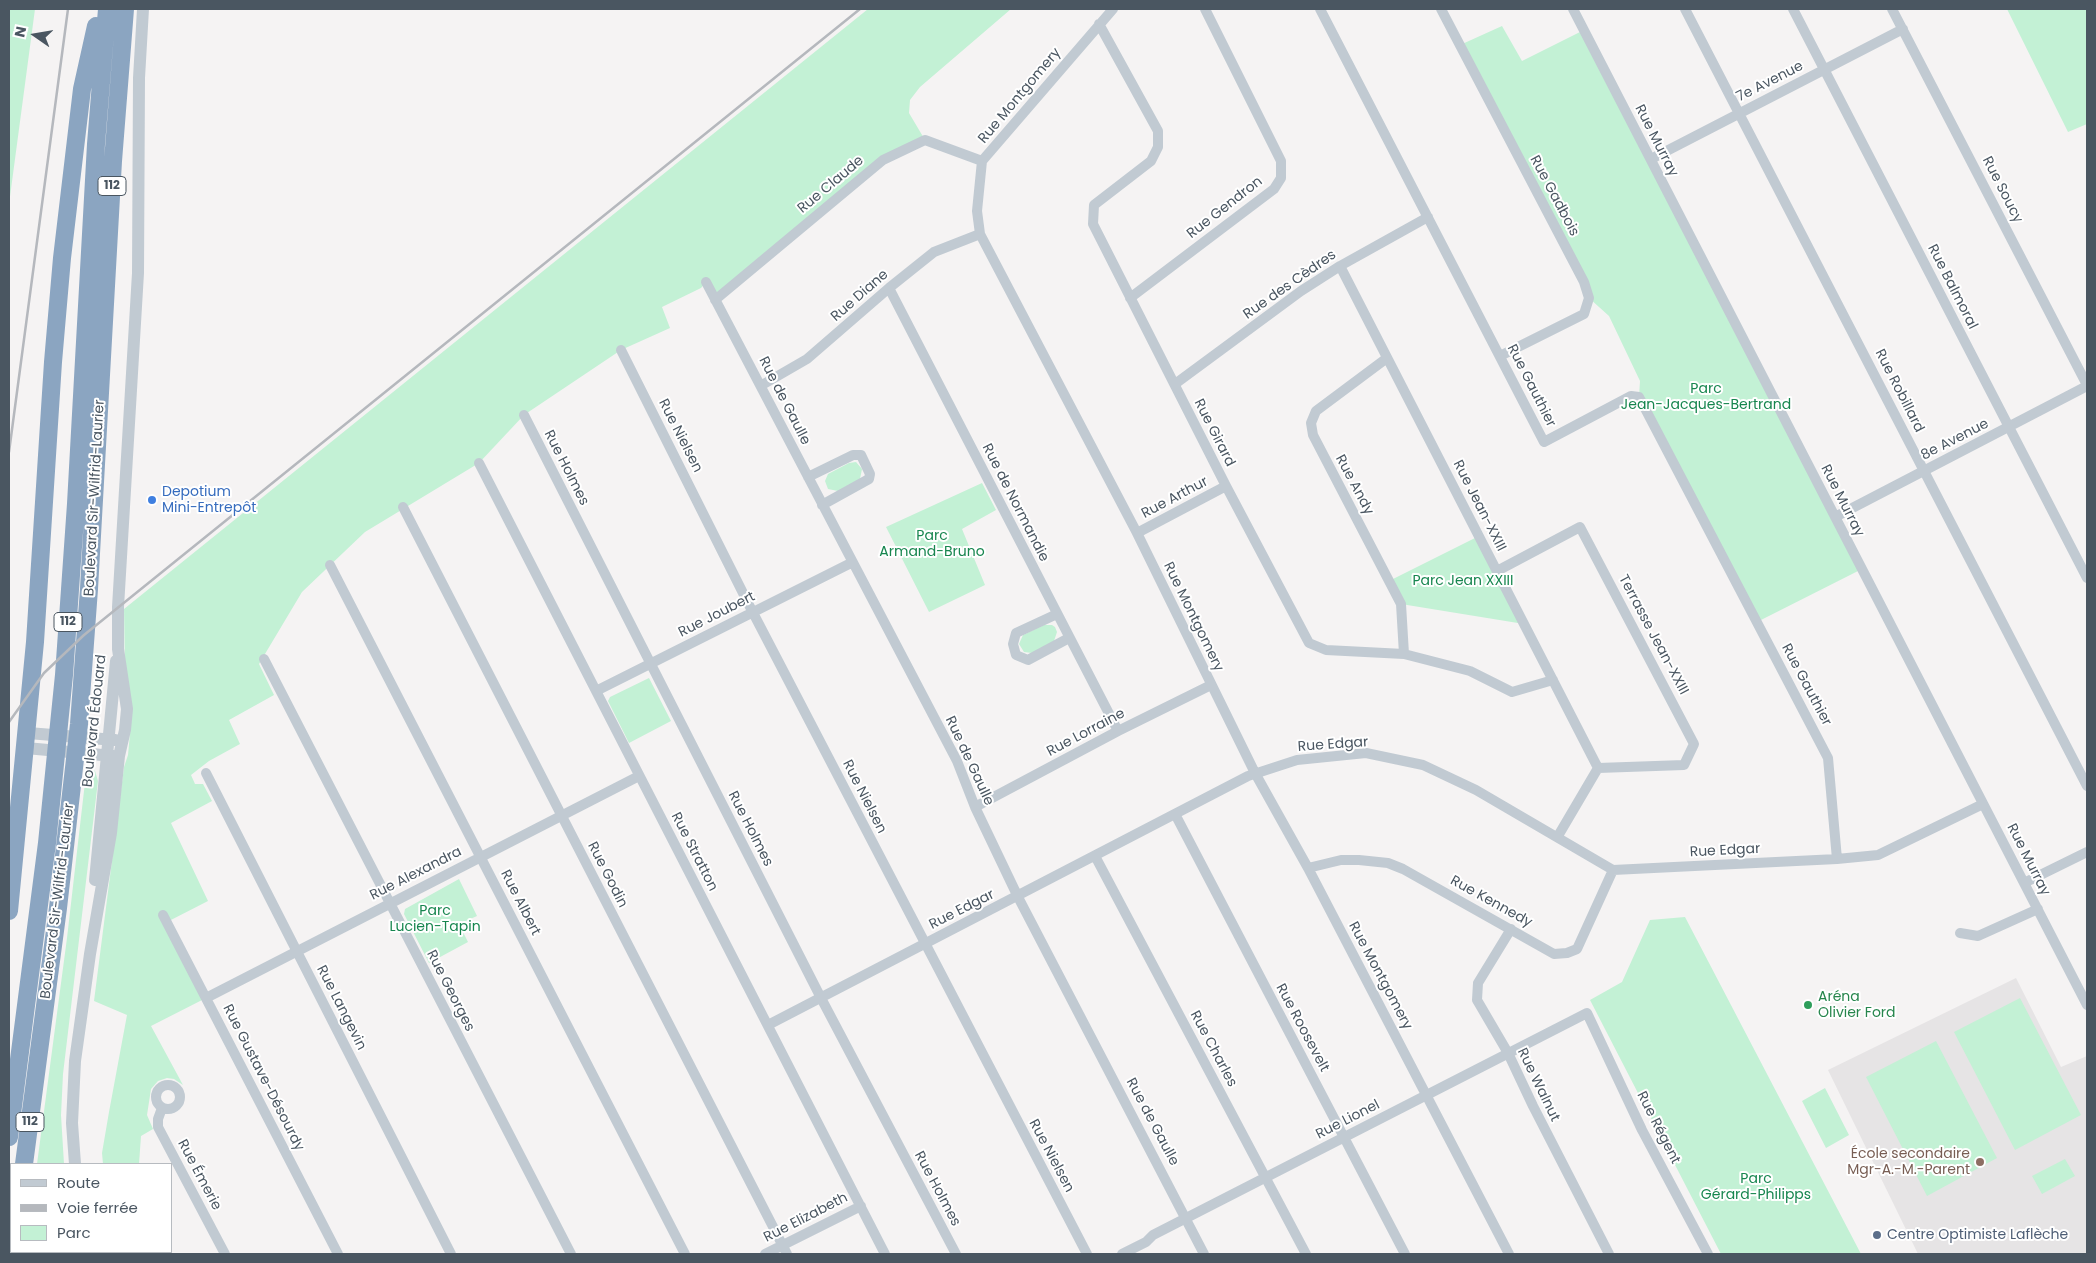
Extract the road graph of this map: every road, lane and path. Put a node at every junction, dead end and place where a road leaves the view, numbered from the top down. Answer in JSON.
{"nodes":[{"id":1,"x":100,"y":9,"type":"edge"},
{"id":2,"x":107,"y":9,"type":"edge"},
{"id":3,"x":125,"y":9,"type":"edge"},
{"id":4,"x":144,"y":9,"type":"edge"},
{"id":5,"x":1113,"y":9,"type":"edge"},
{"id":6,"x":1205,"y":9,"type":"edge"},
{"id":7,"x":1320,"y":9,"type":"edge"},
{"id":8,"x":1441,"y":9,"type":"edge"},
{"id":9,"x":1573,"y":9,"type":"edge"},
{"id":10,"x":1685,"y":9,"type":"edge"},
{"id":11,"x":1793,"y":9,"type":"edge"},
{"id":12,"x":1892,"y":9,"type":"edge"},
{"id":13,"x":1099,"y":24,"type":"junction"},
{"id":14,"x":1903,"y":29,"type":"junction"},
{"id":15,"x":1824,"y":70,"type":"junction"},
{"id":16,"x":1739,"y":114,"type":"junction"},
{"id":17,"x":1651,"y":160,"type":"junction"},
{"id":18,"x":982,"y":161,"type":"junction"},
{"id":19,"x":1428,"y":217,"type":"junction"},
{"id":20,"x":980,"y":234,"type":"junction"},
{"id":21,"x":1340,"y":266,"type":"junction"},
{"id":22,"x":706,"y":282,"type":"dead end"},
{"id":23,"x":889,"y":288,"type":"junction"},
{"id":24,"x":1130,"y":298,"type":"junction"},
{"id":25,"x":715,"y":300,"type":"junction"},
{"id":26,"x":621,"y":350,"type":"dead end"},
{"id":27,"x":1500,"y":356,"type":"junction"},
{"id":28,"x":1387,"y":358,"type":"junction"},
{"id":29,"x":1174,"y":384,"type":"junction"},
{"id":30,"x":762,"y":385,"type":"junction"},
{"id":31,"x":2087,"y":386,"type":"edge"},
{"id":32,"x":524,"y":415,"type":"dead end"},
{"id":33,"x":2009,"y":427,"type":"junction"},
{"id":34,"x":478,"y":463,"type":"dead end"},
{"id":35,"x":1925,"y":470,"type":"junction"},
{"id":36,"x":808,"y":477,"type":"junction"},
{"id":37,"x":1226,"y":486,"type":"junction"},
{"id":38,"x":822,"y":505,"type":"junction"},
{"id":39,"x":403,"y":508,"type":"dead end"},
{"id":40,"x":1835,"y":517,"type":"junction"},
{"id":41,"x":1137,"y":533,"type":"junction"},
{"id":42,"x":852,"y":562,"type":"junction"},
{"id":43,"x":330,"y":565,"type":"dead end"},
{"id":44,"x":1497,"y":572,"type":"junction"},
{"id":45,"x":2087,"y":578,"type":"edge"},
{"id":46,"x":753,"y":612,"type":"junction"},
{"id":47,"x":1057,"y":614,"type":"junction"},
{"id":48,"x":1069,"y":638,"type":"junction"},
{"id":49,"x":118,"y":649,"type":"junction"},
{"id":50,"x":1404,"y":654,"type":"junction"},
{"id":51,"x":264,"y":659,"type":"dead end"},
{"id":52,"x":651,"y":664,"type":"junction"},
{"id":53,"x":1553,"y":680,"type":"junction"},
{"id":54,"x":1211,"y":685,"type":"junction"},
{"id":55,"x":596,"y":690,"type":"junction"},
{"id":56,"x":1118,"y":731,"type":"junction"},
{"id":57,"x":108,"y":739,"type":"junction"},
{"id":58,"x":27,"y":740,"type":"junction"},
{"id":59,"x":123,"y":740,"type":"junction"},
{"id":60,"x":112,"y":756,"type":"junction"},
{"id":61,"x":1598,"y":768,"type":"junction"},
{"id":62,"x":1255,"y":773,"type":"junction"},
{"id":63,"x":206,"y":774,"type":"dead end"},
{"id":64,"x":639,"y":776,"type":"junction"},
{"id":65,"x":2087,"y":786,"type":"edge"},
{"id":66,"x":1983,"y":804,"type":"junction"},
{"id":67,"x":975,"y":807,"type":"junction"},
{"id":68,"x":1175,"y":814,"type":"junction"},
{"id":69,"x":561,"y":816,"type":"junction"},
{"id":70,"x":1558,"y":836,"type":"junction"},
{"id":71,"x":2087,"y":852,"type":"edge"},
{"id":72,"x":1095,"y":856,"type":"junction"},
{"id":73,"x":481,"y":858,"type":"junction"},
{"id":74,"x":1837,"y":859,"type":"junction"},
{"id":75,"x":1308,"y":868,"type":"junction"},
{"id":76,"x":1613,"y":870,"type":"junction"},
{"id":77,"x":2024,"y":883,"type":"junction"},
{"id":78,"x":1018,"y":897,"type":"junction"},
{"id":79,"x":389,"y":903,"type":"junction"},
{"id":80,"x":2038,"y":909,"type":"junction"},
{"id":81,"x":9,"y":911,"type":"edge"},
{"id":82,"x":163,"y":915,"type":"dead end"},
{"id":83,"x":1511,"y":929,"type":"junction"},
{"id":84,"x":1960,"y":933,"type":"dead end"},
{"id":85,"x":925,"y":944,"type":"junction"},
{"id":86,"x":297,"y":952,"type":"junction"},
{"id":87,"x":206,"y":998,"type":"junction"},
{"id":88,"x":821,"y":998,"type":"junction"},
{"id":89,"x":2087,"y":1005,"type":"edge"},
{"id":90,"x":1588,"y":1013,"type":"joint"},
{"id":91,"x":768,"y":1026,"type":"junction"},
{"id":92,"x":1508,"y":1053,"type":"junction"},
{"id":93,"x":1427,"y":1095,"type":"junction"},
{"id":94,"x":162,"y":1108,"type":"dead end"},
{"id":95,"x":9,"y":1137,"type":"edge"},
{"id":96,"x":1344,"y":1138,"type":"junction"},
{"id":97,"x":24,"y":1163,"type":"edge"},
{"id":98,"x":75,"y":1163,"type":"edge"},
{"id":99,"x":1266,"y":1178,"type":"junction"},
{"id":100,"x":861,"y":1206,"type":"junction"},
{"id":101,"x":1187,"y":1218,"type":"junction"},
{"id":102,"x":785,"y":1250,"type":"edge"},
{"id":103,"x":225,"y":1254,"type":"edge"},
{"id":104,"x":338,"y":1254,"type":"edge"},
{"id":105,"x":451,"y":1254,"type":"edge"},
{"id":106,"x":571,"y":1254,"type":"edge"},
{"id":107,"x":685,"y":1254,"type":"edge"},
{"id":108,"x":765,"y":1254,"type":"edge"},
{"id":109,"x":885,"y":1254,"type":"edge"},
{"id":110,"x":956,"y":1254,"type":"edge"},
{"id":111,"x":1087,"y":1254,"type":"edge"},
{"id":112,"x":1122,"y":1254,"type":"edge"},
{"id":113,"x":1204,"y":1254,"type":"edge"},
{"id":114,"x":1306,"y":1254,"type":"edge"},
{"id":115,"x":1404,"y":1254,"type":"edge"},
{"id":116,"x":1509,"y":1254,"type":"edge"},
{"id":117,"x":1609,"y":1254,"type":"edge"},
{"id":118,"x":1708,"y":1254,"type":"edge"}],
"edges":[{"from":1,"to":58,"type":"highway"},
{"from":2,"to":95,"type":"highway","name":"Boulevard Sir-Wilfrid-Laurier","number":"112"},
{"from":3,"to":97,"type":"highway","name":"Boulevard Sir-Wilfrid-Laurier","number":"112"},
{"from":4,"to":49,"type":"street","name":"Boulevard Sir-Wilfrid-Laurier"},
{"from":5,"to":13,"type":"street","name":"Rue Montgomery"},
{"from":6,"to":24,"type":"street","name":"Rue Gendron"},
{"from":7,"to":19,"type":"street","name":"Rue Gauthier"},
{"from":8,"to":27,"type":"street","name":"Rue Gadbois"},
{"from":9,"to":17,"type":"street","name":"Rue Murray"},
{"from":10,"to":16,"type":"street","name":"Rue Robillard"},
{"from":11,"to":15,"type":"street","name":"Rue Balmoral"},
{"from":12,"to":14,"type":"street","name":"Rue Soucy"},
{"from":13,"to":18,"type":"street","name":"Rue Montgomery"},
{"from":13,"to":24,"type":"street","name":"Rue Girard"},
{"from":14,"to":15,"type":"street","name":"7e Avenue"},
{"from":14,"to":31,"type":"street","name":"Rue Soucy"},
{"from":15,"to":16,"type":"street","name":"7e Avenue"},
{"from":15,"to":33,"type":"street","name":"Rue Balmoral"},
{"from":16,"to":17,"type":"street","name":"7e Avenue"},
{"from":16,"to":35,"type":"street","name":"Rue Robillard"},
{"from":17,"to":40,"type":"street","name":"Rue Murray"},
{"from":18,"to":20,"type":"street","name":"Rue Montgomery"},
{"from":18,"to":25,"type":"street","name":"Rue Claude"},
{"from":19,"to":21,"type":"street","name":"Rue des Cèdres"},
{"from":19,"to":27,"type":"street","name":"Rue Gauthier"},
{"from":20,"to":23,"type":"street","name":"Rue Diane"},
{"from":20,"to":41,"type":"street","name":"Rue Montgomery"},
{"from":21,"to":28,"type":"street","name":"Rue Jean-XXIII"},
{"from":21,"to":29,"type":"street","name":"Rue des Cèdres"},
{"from":22,"to":25,"type":"street","name":"Rue de Gaulle"},
{"from":23,"to":30,"type":"street","name":"Rue Diane"},
{"from":23,"to":47,"type":"street","name":"Rue de Normandie"},
{"from":24,"to":29,"type":"street","name":"Rue Girard"},
{"from":25,"to":30,"type":"street","name":"Rue de Gaulle"},
{"from":26,"to":46,"type":"street","name":"Rue Nielsen"},
{"from":27,"to":74,"type":"street","name":"Rue Gauthier"},
{"from":28,"to":44,"type":"street","name":"Rue Jean-XXIII"},
{"from":28,"to":50,"type":"street","name":"Rue Andy"},
{"from":29,"to":37,"type":"street","name":"Rue Girard"},
{"from":30,"to":36,"type":"street","name":"Rue de Gaulle"},
{"from":31,"to":33,"type":"street","name":"8e Avenue"},
{"from":32,"to":52,"type":"street","name":"Rue Holmes"},
{"from":33,"to":35,"type":"street","name":"8e Avenue"},
{"from":33,"to":45,"type":"street","name":"Rue Balmoral"},
{"from":34,"to":55,"type":"street","name":"Rue Stratton"},
{"from":35,"to":40,"type":"street","name":"8e Avenue"},
{"from":35,"to":65,"type":"street","name":"Rue Robillard"},
{"from":36,"to":38,"type":"street","name":"Rue de Gaulle"},
{"from":36,"to":38,"type":"street"},
{"from":37,"to":41,"type":"street","name":"Rue Arthur"},
{"from":37,"to":50,"type":"street","name":"Rue Girard"},
{"from":38,"to":42,"type":"street","name":"Rue de Gaulle"},
{"from":39,"to":69,"type":"street","name":"Rue Godin"},
{"from":40,"to":66,"type":"street","name":"Rue Murray"},
{"from":41,"to":54,"type":"street","name":"Rue Montgomery"},
{"from":42,"to":46,"type":"street","name":"Rue Joubert"},
{"from":42,"to":67,"type":"street","name":"Rue de Gaulle"},
{"from":43,"to":73,"type":"street","name":"Rue Albert"},
{"from":44,"to":53,"type":"street","name":"Rue Jean-XXIII"},
{"from":44,"to":61,"type":"street","name":"Terrasse Jean-XXIII"},
{"from":46,"to":52,"type":"street","name":"Rue Joubert"},
{"from":46,"to":85,"type":"street","name":"Rue Nielsen"},
{"from":47,"to":48,"type":"street","name":"Rue de Normandie"},
{"from":47,"to":48,"type":"street"},
{"from":48,"to":56,"type":"street","name":"Rue de Normandie"},
{"from":49,"to":57,"type":"street","name":"Boulevard Édouard"},
{"from":49,"to":59,"type":"street","name":"Boulevard Édouard"},
{"from":50,"to":53,"type":"street","name":"Rue Girard"},
{"from":51,"to":79,"type":"street","name":"Rue Georges"},
{"from":52,"to":55,"type":"street","name":"Rue Joubert"},
{"from":52,"to":88,"type":"street","name":"Rue Holmes"},
{"from":53,"to":61,"type":"street","name":"Rue Jean-XXIII"},
{"from":54,"to":56,"type":"street","name":"Rue Lorraine"},
{"from":54,"to":62,"type":"street","name":"Rue Montgomery"},
{"from":55,"to":64,"type":"street","name":"Rue Stratton"},
{"from":56,"to":67,"type":"street","name":"Rue Lorraine"},
{"from":57,"to":58,"type":"street"},
{"from":57,"to":59,"type":"street"},
{"from":57,"to":60,"type":"street","name":"Boulevard Édouard"},
{"from":58,"to":60,"type":"street"},
{"from":58,"to":81,"type":"highway"},
{"from":59,"to":60,"type":"street","name":"Boulevard Édouard"},
{"from":60,"to":98,"type":"street","name":"Boulevard Édouard"},
{"from":61,"to":70,"type":"street"},
{"from":62,"to":68,"type":"street","name":"Rue Edgar"},
{"from":62,"to":70,"type":"street","name":"Rue Edgar"},
{"from":62,"to":75,"type":"street","name":"Rue Montgomery"},
{"from":63,"to":86,"type":"street","name":"Rue Langevin"},
{"from":64,"to":69,"type":"street","name":"Rue Alexandra"},
{"from":64,"to":91,"type":"street","name":"Rue Stratton"},
{"from":66,"to":74,"type":"street","name":"Rue Edgar"},
{"from":66,"to":77,"type":"street","name":"Rue Murray"},
{"from":67,"to":78,"type":"street","name":"Rue de Gaulle"},
{"from":68,"to":72,"type":"street","name":"Rue Edgar"},
{"from":68,"to":96,"type":"street","name":"Rue Roosevelt"},
{"from":69,"to":73,"type":"street","name":"Rue Alexandra"},
{"from":69,"to":102,"type":"street","name":"Rue Godin"},
{"from":70,"to":76,"type":"street","name":"Rue Edgar"},
{"from":71,"to":77,"type":"street"},
{"from":72,"to":78,"type":"street","name":"Rue Edgar"},
{"from":72,"to":99,"type":"street","name":"Rue Charles"},
{"from":73,"to":79,"type":"street","name":"Rue Alexandra"},
{"from":73,"to":107,"type":"street","name":"Rue Albert"},
{"from":74,"to":76,"type":"street","name":"Rue Edgar"},
{"from":75,"to":83,"type":"street","name":"Rue Kennedy"},
{"from":75,"to":93,"type":"street","name":"Rue Montgomery"},
{"from":76,"to":83,"type":"street","name":"Rue Kennedy"},
{"from":77,"to":80,"type":"street","name":"Rue Murray"},
{"from":78,"to":85,"type":"street","name":"Rue Edgar"},
{"from":78,"to":101,"type":"street","name":"Rue de Gaulle"},
{"from":79,"to":86,"type":"street","name":"Rue Alexandra"},
{"from":79,"to":106,"type":"street","name":"Rue Georges"},
{"from":80,"to":84,"type":"street"},
{"from":80,"to":89,"type":"street","name":"Rue Murray"},
{"from":82,"to":87,"type":"street","name":"Rue Gustave-Désourdy"},
{"from":83,"to":92,"type":"street","name":"Rue Walnut"},
{"from":85,"to":88,"type":"street","name":"Rue Edgar"},
{"from":85,"to":111,"type":"street","name":"Rue Nielsen"},
{"from":86,"to":87,"type":"street","name":"Rue Alexandra"},
{"from":86,"to":105,"type":"street","name":"Rue Langevin"},
{"from":87,"to":104,"type":"street","name":"Rue Gustave-Désourdy"},
{"from":88,"to":91,"type":"street","name":"Rue Edgar"},
{"from":88,"to":110,"type":"street","name":"Rue Holmes"},
{"from":90,"to":92,"type":"street","name":"Rue Lionel"},
{"from":90,"to":118,"type":"street","name":"Rue Régent"},
{"from":91,"to":100,"type":"street","name":"Rue Stratton"},
{"from":92,"to":93,"type":"street","name":"Rue Lionel"},
{"from":92,"to":117,"type":"street","name":"Rue Walnut"},
{"from":93,"to":96,"type":"street","name":"Rue Lionel"},
{"from":93,"to":116,"type":"street","name":"Rue Montgomery"},
{"from":94,"to":103,"type":"street","name":"Rue Émerie"},
{"from":96,"to":99,"type":"street","name":"Rue Lionel"},
{"from":96,"to":115,"type":"street","name":"Rue Roosevelt"},
{"from":99,"to":101,"type":"street","name":"Rue Lionel"},
{"from":99,"to":114,"type":"street","name":"Rue Charles"},
{"from":100,"to":102,"type":"street","name":"Rue Elizabeth"},
{"from":100,"to":109,"type":"street","name":"Rue Stratton"},
{"from":101,"to":112,"type":"street","name":"Rue Lionel"},
{"from":101,"to":113,"type":"street","name":"Rue de Gaulle"},
{"from":102,"to":108,"type":"street","name":"Rue Elizabeth"}]}
